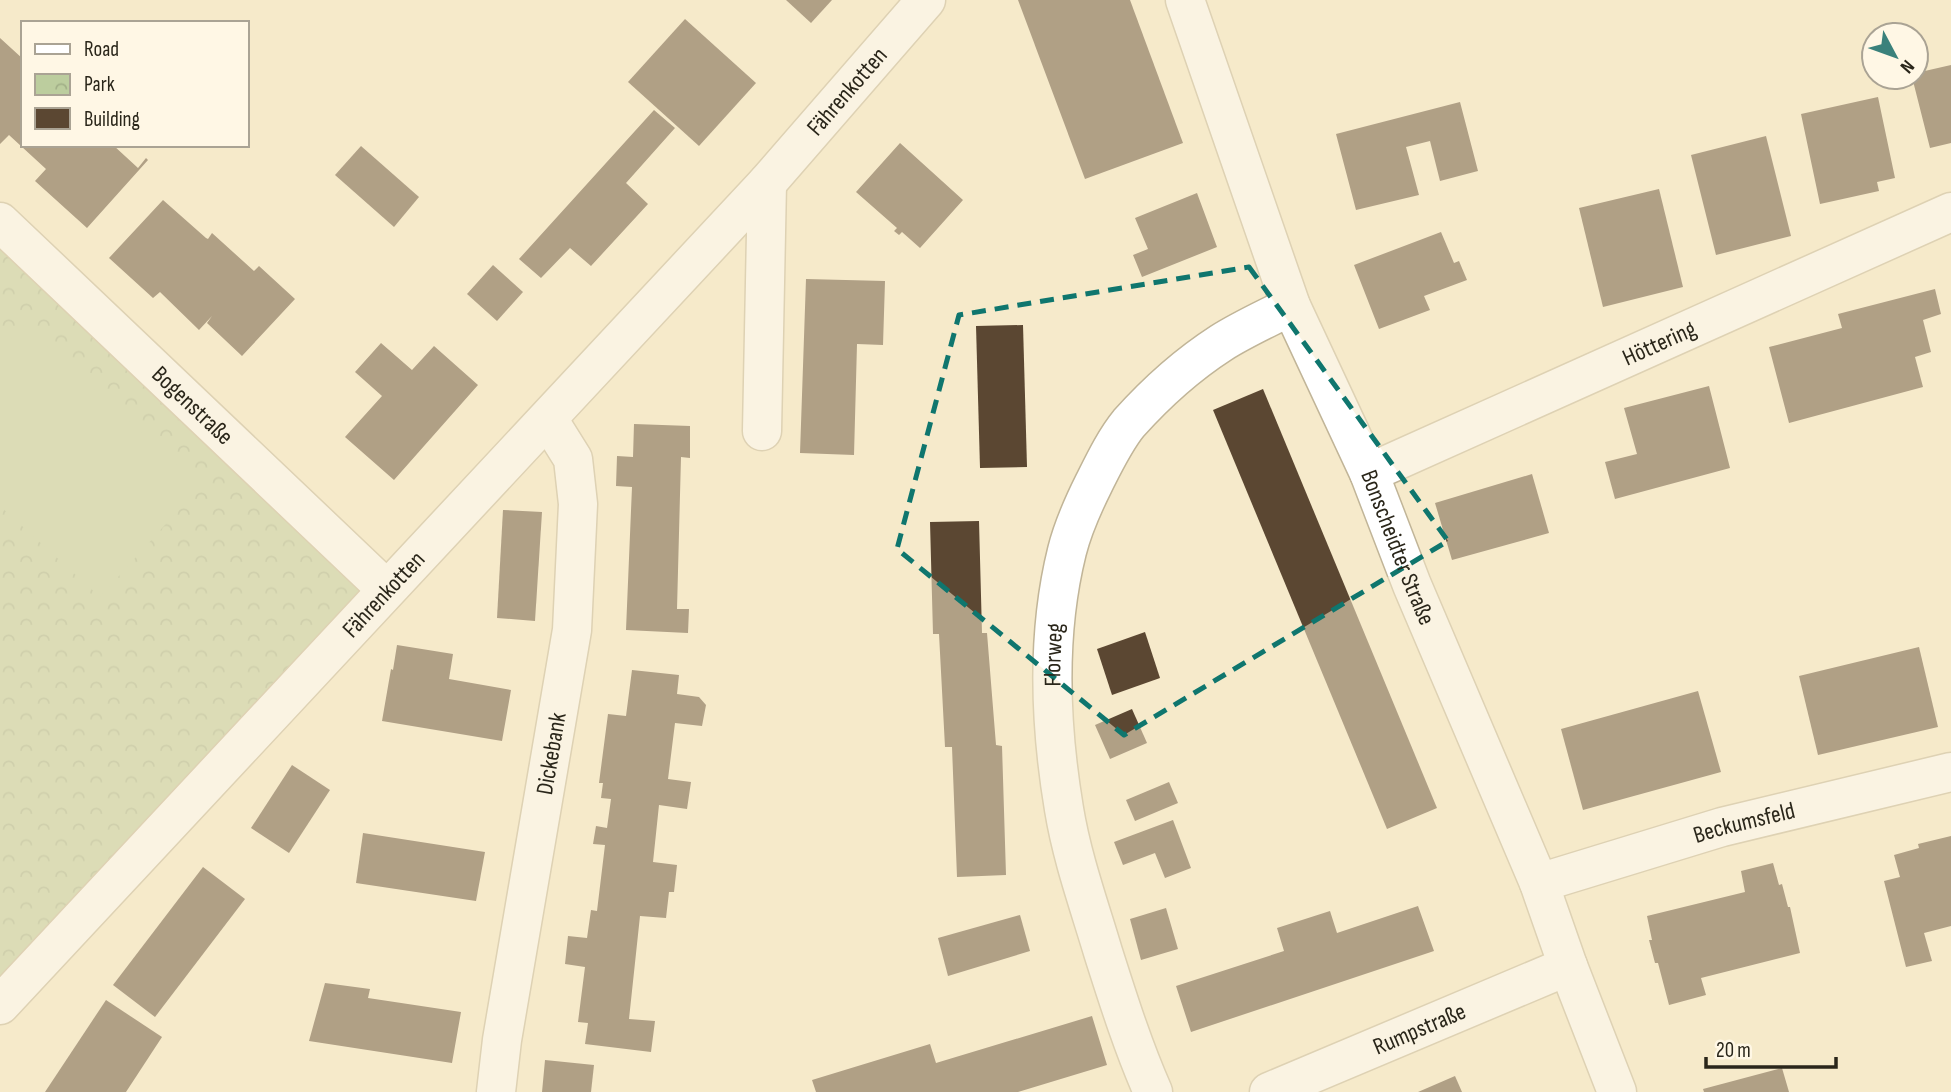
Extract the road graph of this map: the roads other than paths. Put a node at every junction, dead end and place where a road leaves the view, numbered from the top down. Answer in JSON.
{"nodes":[{"id":1,"x":926,"y":0,"type":"edge"},
{"id":2,"x":1185,"y":0,"type":"edge"},
{"id":3,"x":767,"y":183,"type":"junction"},
{"id":4,"x":1951,"y":212,"type":"edge"},
{"id":5,"x":2,"y":228,"type":"edge"},
{"id":6,"x":1291,"y":306,"type":"junction"},
{"id":7,"x":548,"y":419,"type":"junction"},
{"id":8,"x":762,"y":431,"type":"dead end"},
{"id":9,"x":1369,"y":473,"type":"junction"},
{"id":10,"x":386,"y":589,"type":"junction"},
{"id":11,"x":1951,"y":772,"type":"edge"},
{"id":12,"x":1539,"y":883,"type":"junction"},
{"id":13,"x":1568,"y":966,"type":"junction"},
{"id":14,"x":0,"y":1005,"type":"edge"},
{"id":15,"x":496,"y":1092,"type":"edge"},
{"id":16,"x":1153,"y":1092,"type":"edge"},
{"id":17,"x":1269,"y":1092,"type":"edge"},
{"id":18,"x":1617,"y":1092,"type":"edge"}],
"edges":[{"from":1,"to":3,"type":"street","name":"Fährenkotten"},
{"from":2,"to":6,"type":"street","name":"Bonscheidter Straße"},
{"from":3,"to":7,"type":"street","name":"Fährenkotten"},
{"from":3,"to":8,"type":"street"},
{"from":4,"to":9,"type":"street","name":"Höttering"},
{"from":5,"to":10,"type":"street","name":"Bogenstraße"},
{"from":6,"to":9,"type":"street","name":"Bonscheidter Straße"},
{"from":6,"to":16,"type":"street","name":"Florweg"},
{"from":7,"to":10,"type":"street","name":"Fährenkotten"},
{"from":7,"to":15,"type":"street","name":"Dickebank"},
{"from":9,"to":12,"type":"street","name":"Bonscheidter Straße"},
{"from":10,"to":14,"type":"street","name":"Fährenkotten"},
{"from":11,"to":12,"type":"street","name":"Beckumsfeld"},
{"from":12,"to":13,"type":"street","name":"Bonscheidter Straße"},
{"from":13,"to":17,"type":"street","name":"Rumpstraße"},
{"from":13,"to":18,"type":"street","name":"Bonscheidter Straße"}]}
